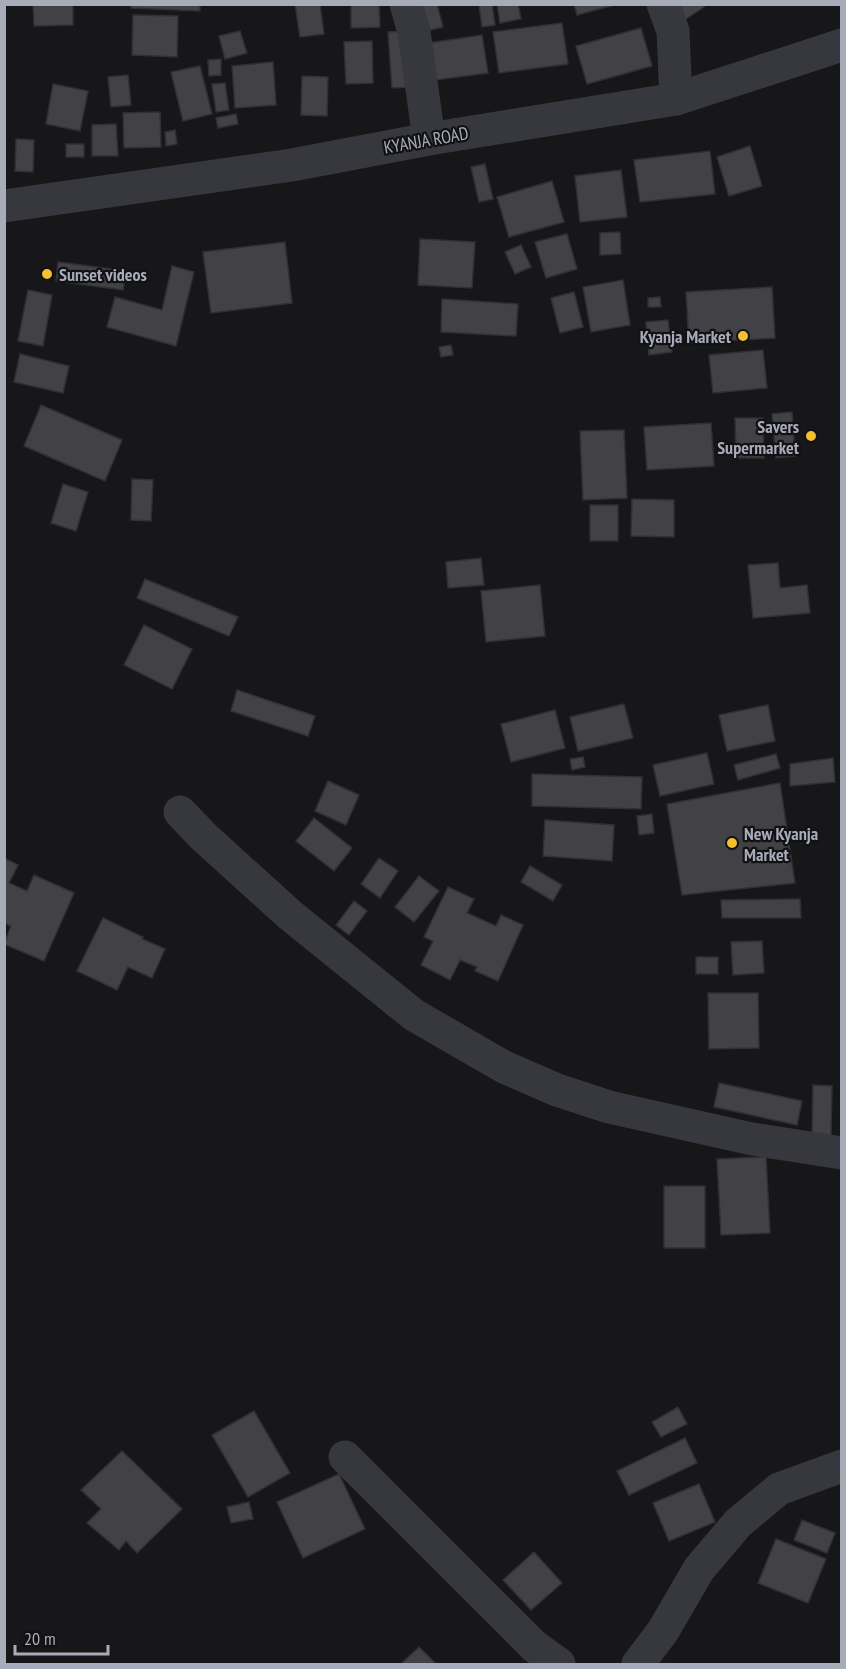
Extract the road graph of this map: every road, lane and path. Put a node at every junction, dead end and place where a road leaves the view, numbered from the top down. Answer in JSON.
{"nodes":[{"id":1,"x":406,"y":4,"type":"edge"},
{"id":2,"x":663,"y":4,"type":"edge"},
{"id":3,"x":842,"y":45,"type":"edge"},
{"id":4,"x":676,"y":99,"type":"junction"},
{"id":5,"x":429,"y":139,"type":"junction"},
{"id":6,"x":4,"y":206,"type":"edge"},
{"id":7,"x":180,"y":812,"type":"dead end"},
{"id":8,"x":842,"y":1154,"type":"edge"},
{"id":9,"x":345,"y":1457,"type":"dead end"},
{"id":10,"x":842,"y":1466,"type":"edge"},
{"id":11,"x":558,"y":1665,"type":"edge"},
{"id":12,"x":638,"y":1665,"type":"edge"}],
"edges":[{"from":1,"to":5,"type":"street"},
{"from":2,"to":4,"type":"street"},
{"from":3,"to":4,"type":"street","name":"KYANJA ROAD"},
{"from":4,"to":5,"type":"street","name":"KYANJA ROAD"},
{"from":5,"to":6,"type":"street","name":"KYANJA ROAD"},
{"from":7,"to":8,"type":"street"},
{"from":9,"to":11,"type":"street"},
{"from":10,"to":12,"type":"street"}]}
